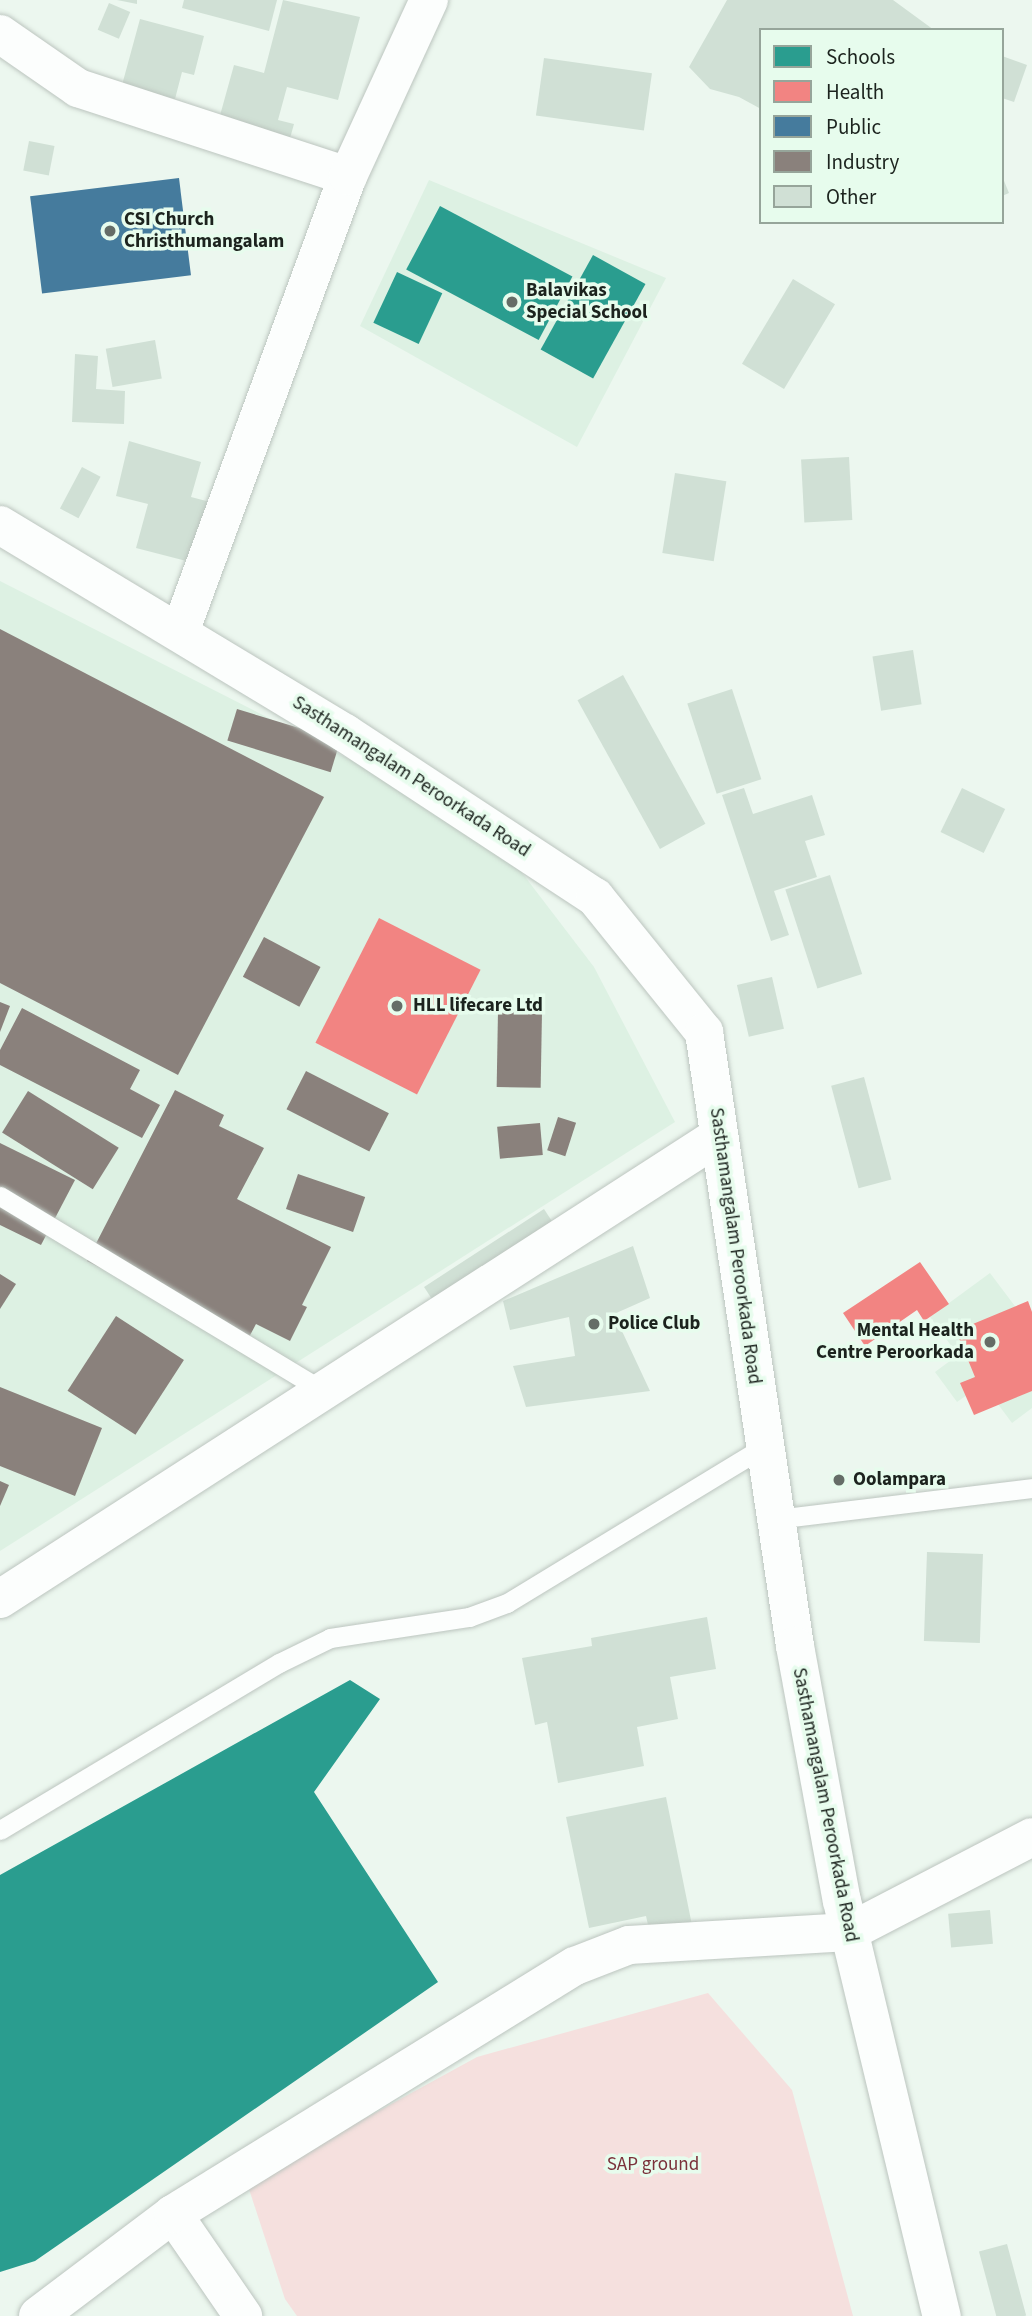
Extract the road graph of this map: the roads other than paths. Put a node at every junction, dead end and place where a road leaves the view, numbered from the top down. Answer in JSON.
{"nodes":[{"id":1,"x":429,"y":0,"type":"edge"},
{"id":2,"x":0,"y":34,"type":"edge"},
{"id":3,"x":348,"y":176,"type":"junction"},
{"id":4,"x":0,"y":525,"type":"edge"},
{"id":5,"x":180,"y":632,"type":"junction"},
{"id":6,"x":719,"y":1136,"type":"junction"},
{"id":7,"x":0,"y":1196,"type":"edge"},
{"id":8,"x":323,"y":1391,"type":"junction"},
{"id":9,"x":765,"y":1446,"type":"junction"},
{"id":10,"x":1032,"y":1488,"type":"edge"},
{"id":11,"x":776,"y":1519,"type":"junction"},
{"id":12,"x":0,"y":1599,"type":"edge"},
{"id":13,"x":0,"y":1830,"type":"edge"},
{"id":14,"x":1032,"y":1837,"type":"edge"},
{"id":15,"x":849,"y":1932,"type":"junction"},
{"id":16,"x":173,"y":2214,"type":"junction"},
{"id":17,"x":38,"y":2316,"type":"edge"},
{"id":18,"x":243,"y":2316,"type":"edge"},
{"id":19,"x":942,"y":2316,"type":"edge"}],
"edges":[{"from":1,"to":3,"type":"street"},
{"from":2,"to":3,"type":"street"},
{"from":3,"to":5,"type":"street"},
{"from":4,"to":5,"type":"street","name":"Sasthamangalam Peroorkada Road"},
{"from":5,"to":6,"type":"street","name":"Sasthamangalam Peroorkada Road"},
{"from":6,"to":8,"type":"street"},
{"from":6,"to":9,"type":"street","name":"Sasthamangalam Peroorkada Road"},
{"from":7,"to":8,"type":"lane"},
{"from":8,"to":12,"type":"street"},
{"from":9,"to":11,"type":"street","name":"Sasthamangalam Peroorkada Road"},
{"from":9,"to":13,"type":"lane"},
{"from":10,"to":11,"type":"lane"},
{"from":11,"to":15,"type":"street","name":"Sasthamangalam Peroorkada Road"},
{"from":14,"to":15,"type":"street"},
{"from":15,"to":16,"type":"street"},
{"from":15,"to":19,"type":"street","name":"Sasthamangalam Peroorkada Road"},
{"from":16,"to":17,"type":"street"},
{"from":16,"to":18,"type":"street"}]}
